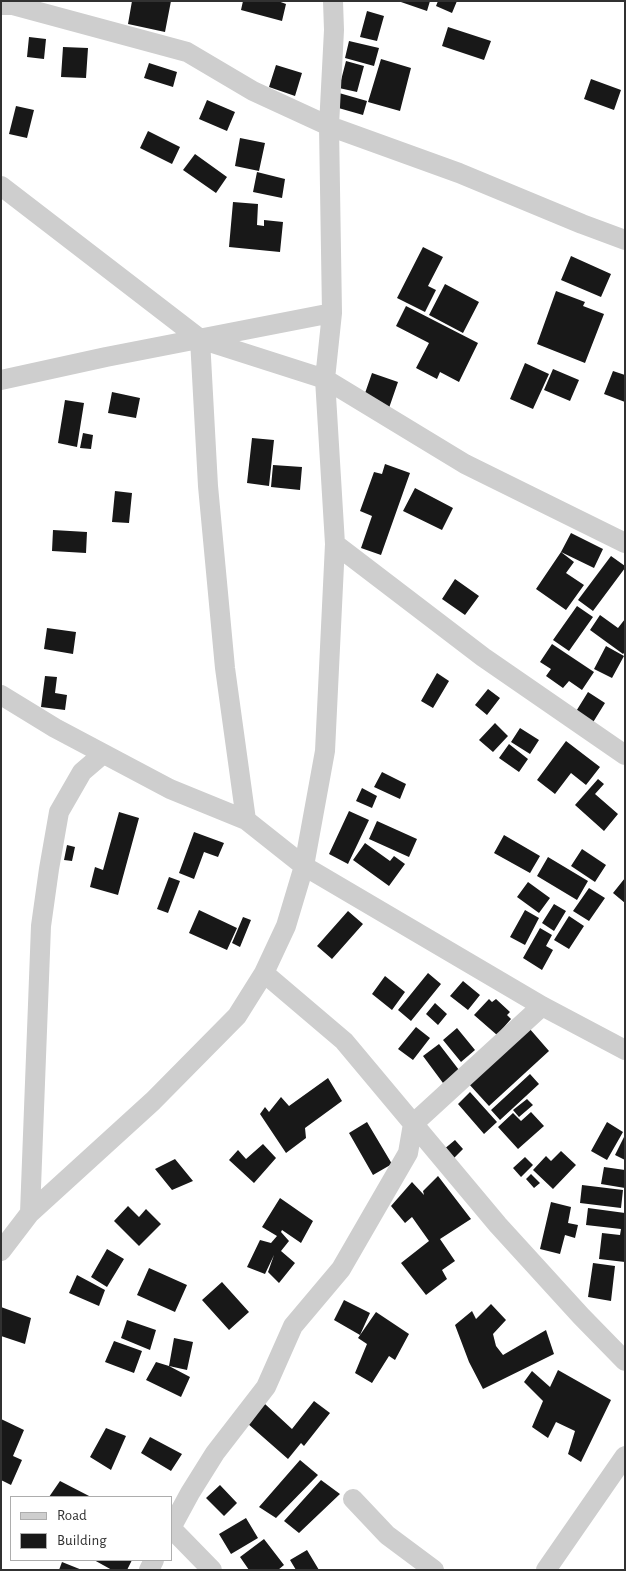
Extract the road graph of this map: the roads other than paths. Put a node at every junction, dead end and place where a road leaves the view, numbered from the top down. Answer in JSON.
{"nodes":[{"id":1,"x":333,"y":1,"type":"edge"},
{"id":2,"x":1,"y":5,"type":"edge"},
{"id":3,"x":329,"y":126,"type":"junction"},
{"id":4,"x":1,"y":186,"type":"edge"},
{"id":5,"x":625,"y":240,"type":"edge"},
{"id":6,"x":332,"y":313,"type":"junction"},
{"id":7,"x":200,"y":338,"type":"junction"},
{"id":8,"x":326,"y":379,"type":"junction"},
{"id":9,"x":1,"y":380,"type":"edge"},
{"id":10,"x":625,"y":543,"type":"edge"},
{"id":11,"x":335,"y":544,"type":"junction"},
{"id":12,"x":1,"y":695,"type":"edge"},
{"id":13,"x":103,"y":754,"type":"junction"},
{"id":14,"x":625,"y":755,"type":"edge"},
{"id":15,"x":246,"y":820,"type":"junction"},
{"id":16,"x":304,"y":866,"type":"junction"},
{"id":17,"x":264,"y":974,"type":"junction"},
{"id":18,"x":542,"y":1006,"type":"junction"},
{"id":19,"x":625,"y":1050,"type":"edge"},
{"id":20,"x":414,"y":1124,"type":"junction"},
{"id":21,"x":30,"y":1213,"type":"junction"},
{"id":22,"x":1,"y":1250,"type":"edge"},
{"id":23,"x":625,"y":1361,"type":"edge"},
{"id":24,"x":625,"y":1456,"type":"edge"},
{"id":25,"x":353,"y":1499,"type":"dead end"},
{"id":26,"x":172,"y":1526,"type":"edge"},
{"id":27,"x":172,"y":1529,"type":"edge"},
{"id":28,"x":212,"y":1570,"type":"edge"},
{"id":29,"x":434,"y":1570,"type":"edge"},
{"id":30,"x":546,"y":1570,"type":"edge"}],
"edges":[{"from":1,"to":3,"type":"street"},
{"from":2,"to":3,"type":"street"},
{"from":3,"to":5,"type":"street"},
{"from":3,"to":6,"type":"street"},
{"from":4,"to":7,"type":"street"},
{"from":6,"to":7,"type":"street"},
{"from":6,"to":8,"type":"street"},
{"from":7,"to":8,"type":"street"},
{"from":7,"to":9,"type":"street"},
{"from":7,"to":15,"type":"street"},
{"from":8,"to":10,"type":"street"},
{"from":8,"to":11,"type":"street"},
{"from":11,"to":14,"type":"street"},
{"from":11,"to":16,"type":"street"},
{"from":12,"to":13,"type":"street"},
{"from":13,"to":15,"type":"street"},
{"from":13,"to":21,"type":"street"},
{"from":15,"to":16,"type":"street"},
{"from":16,"to":17,"type":"street"},
{"from":16,"to":18,"type":"street"},
{"from":17,"to":20,"type":"street"},
{"from":17,"to":21,"type":"street"},
{"from":18,"to":19,"type":"street"},
{"from":18,"to":20,"type":"street"},
{"from":20,"to":23,"type":"street"},
{"from":20,"to":26,"type":"street"},
{"from":21,"to":22,"type":"street"},
{"from":24,"to":30,"type":"street"},
{"from":25,"to":29,"type":"street"},
{"from":27,"to":28,"type":"street"}]}
